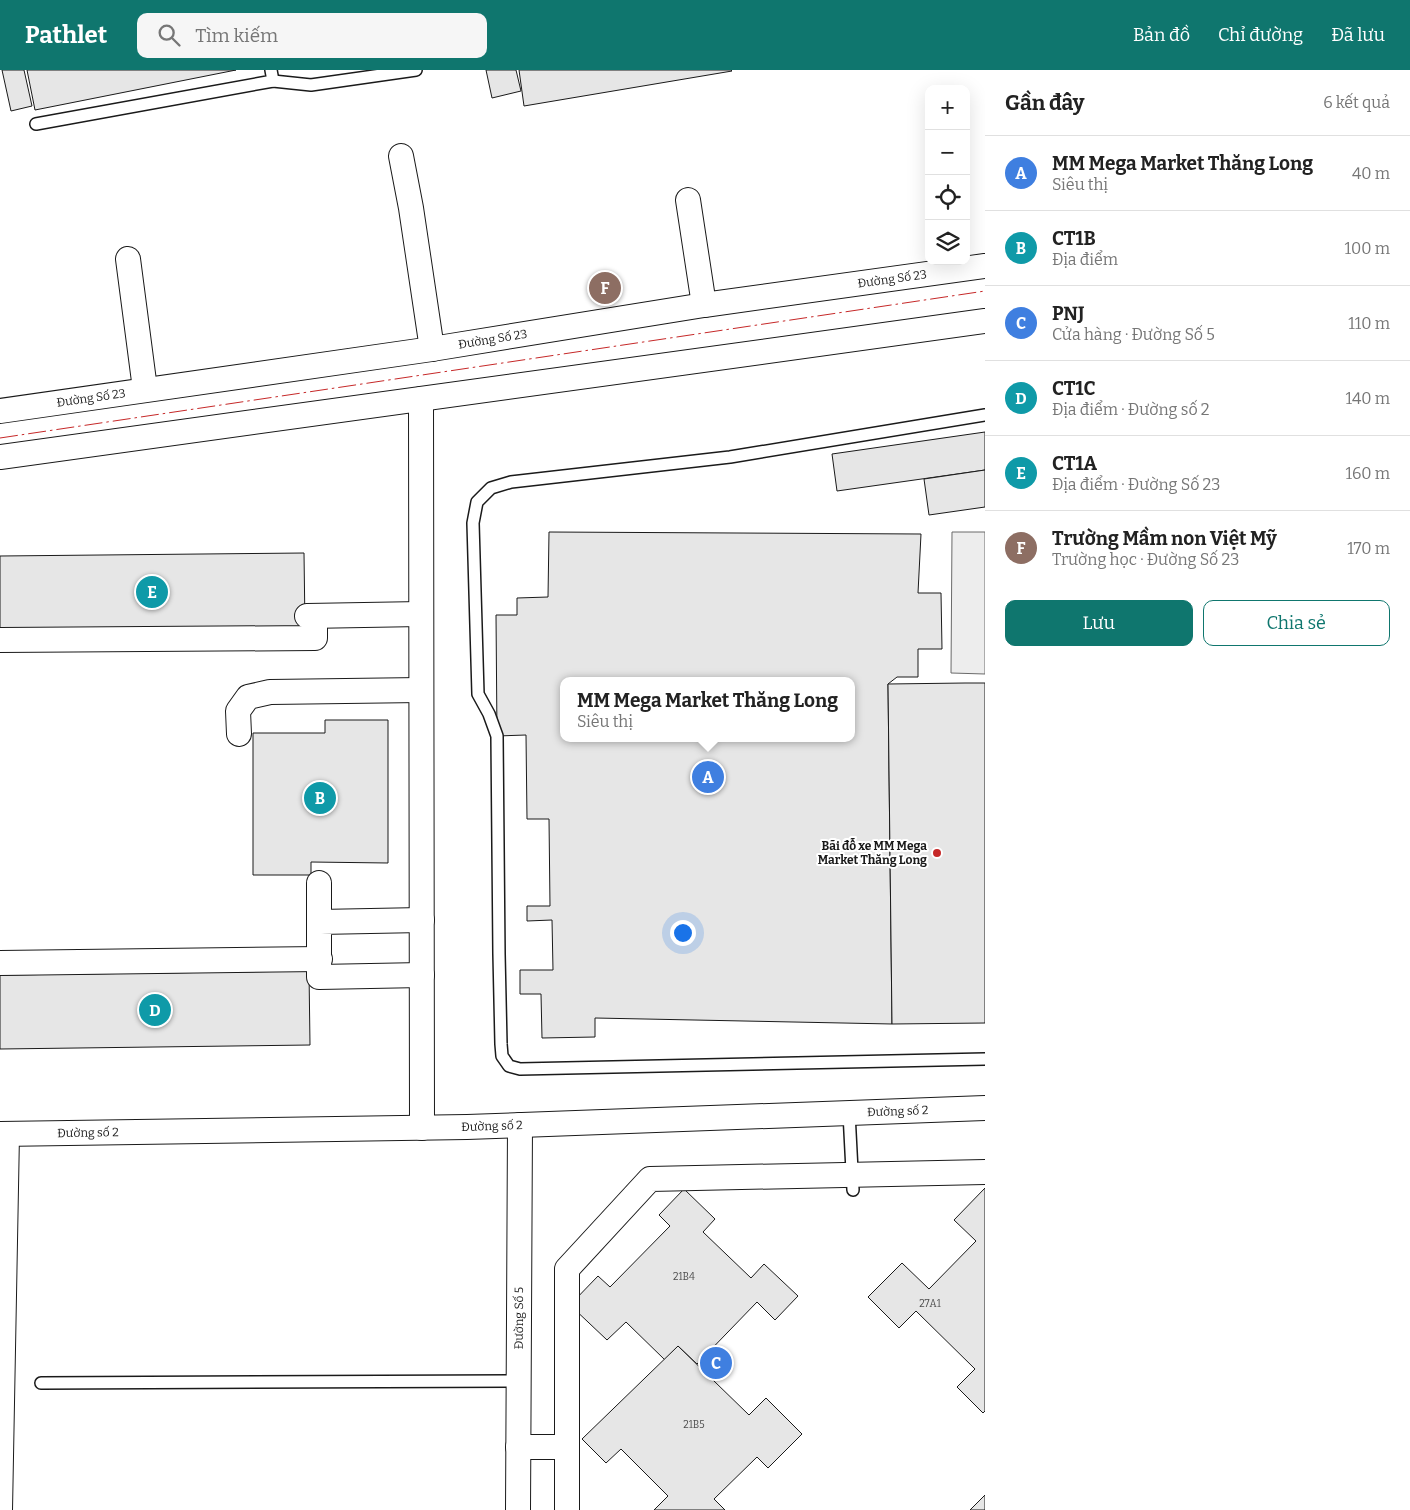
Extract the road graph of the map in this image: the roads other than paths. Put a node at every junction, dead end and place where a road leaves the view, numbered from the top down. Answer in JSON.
{"nodes":[{"id":1,"x":416,"y":70,"type":"edge"},
{"id":2,"x":272,"y":76,"type":"edge"},
{"id":3,"x":36,"y":124,"type":"dead end"},
{"id":4,"x":401,"y":156,"type":"dead end"},
{"id":5,"x":688,"y":200,"type":"dead end"},
{"id":6,"x":128,"y":259,"type":"dead end"},
{"id":7,"x":985,"y":266,"type":"edge"},
{"id":8,"x":704,"y":305,"type":"junction"},
{"id":9,"x":985,"y":321,"type":"edge"},
{"id":10,"x":432,"y":349,"type":"junction"},
{"id":11,"x":145,"y":389,"type":"junction"},
{"id":12,"x":421,"y":399,"type":"junction"},
{"id":13,"x":0,"y":411,"type":"edge"},
{"id":14,"x":985,"y":415,"type":"edge"},
{"id":15,"x":0,"y":457,"type":"edge"},
{"id":16,"x":421,"y":614,"type":"junction"},
{"id":17,"x":0,"y":640,"type":"edge"},
{"id":18,"x":421,"y":690,"type":"junction"},
{"id":19,"x":239,"y":734,"type":"dead end"},
{"id":20,"x":319,"y":883,"type":"dead end"},
{"id":21,"x":422,"y":920,"type":"junction"},
{"id":22,"x":319,"y":922,"type":"junction"},
{"id":23,"x":320,"y":959,"type":"junction"},
{"id":24,"x":0,"y":963,"type":"edge"},
{"id":25,"x":422,"y":975,"type":"junction"},
{"id":26,"x":985,"y":1059,"type":"edge"},
{"id":27,"x":985,"y":1108,"type":"edge"},
{"id":28,"x":850,"y":1113,"type":"junction"},
{"id":29,"x":520,"y":1124,"type":"junction"},
{"id":30,"x":422,"y":1128,"type":"junction"},
{"id":31,"x":3,"y":1134,"type":"edge"},
{"id":32,"x":985,"y":1172,"type":"edge"},
{"id":33,"x":853,"y":1182,"type":"junction"},
{"id":34,"x":519,"y":1381,"type":"junction"},
{"id":35,"x":40,"y":1383,"type":"dead end"},
{"id":36,"x":1,"y":1441,"type":"edge"},
{"id":37,"x":518,"y":1447,"type":"junction"},
{"id":38,"x":567,"y":1447,"type":"junction"},
{"id":39,"x":0,"y":1510,"type":"edge"},
{"id":40,"x":518,"y":1510,"type":"edge"},
{"id":41,"x":567,"y":1510,"type":"edge"}],
"edges":[{"from":1,"to":2,"type":"lane"},
{"from":2,"to":3,"type":"lane"},
{"from":4,"to":10,"type":"street"},
{"from":5,"to":8,"type":"street"},
{"from":6,"to":11,"type":"street"},
{"from":7,"to":8,"type":"street","name":"Đường Số 23"},
{"from":8,"to":10,"type":"street","name":"Đường Số 23"},
{"from":9,"to":12,"type":"street"},
{"from":10,"to":11,"type":"street","name":"Đường Số 23"},
{"from":11,"to":13,"type":"street","name":"Đường Số 23"},
{"from":12,"to":15,"type":"street"},
{"from":12,"to":16,"type":"street"},
{"from":14,"to":26,"type":"lane"},
{"from":16,"to":17,"type":"street"},
{"from":16,"to":18,"type":"street"},
{"from":18,"to":19,"type":"street"},
{"from":18,"to":21,"type":"street"},
{"from":20,"to":22,"type":"street"},
{"from":21,"to":22,"type":"street"},
{"from":21,"to":25,"type":"street"},
{"from":22,"to":23,"type":"street"},
{"from":23,"to":24,"type":"street"},
{"from":23,"to":25,"type":"street"},
{"from":25,"to":30,"type":"street"},
{"from":27,"to":28,"type":"street","name":"Đường số 2"},
{"from":28,"to":29,"type":"street","name":"Đường số 2"},
{"from":28,"to":33,"type":"lane"},
{"from":29,"to":30,"type":"street","name":"Đường số 2"},
{"from":29,"to":34,"type":"street","name":"Đường Số 5"},
{"from":30,"to":31,"type":"street","name":"Đường số 2"},
{"from":31,"to":36,"type":"street"},
{"from":32,"to":33,"type":"street"},
{"from":33,"to":38,"type":"street"},
{"from":34,"to":35,"type":"lane"},
{"from":34,"to":37,"type":"street","name":"Đường Số 5"},
{"from":36,"to":39,"type":"street"},
{"from":37,"to":38,"type":"street"},
{"from":37,"to":40,"type":"street","name":"Đường Số 5"},
{"from":38,"to":41,"type":"street"}]}
